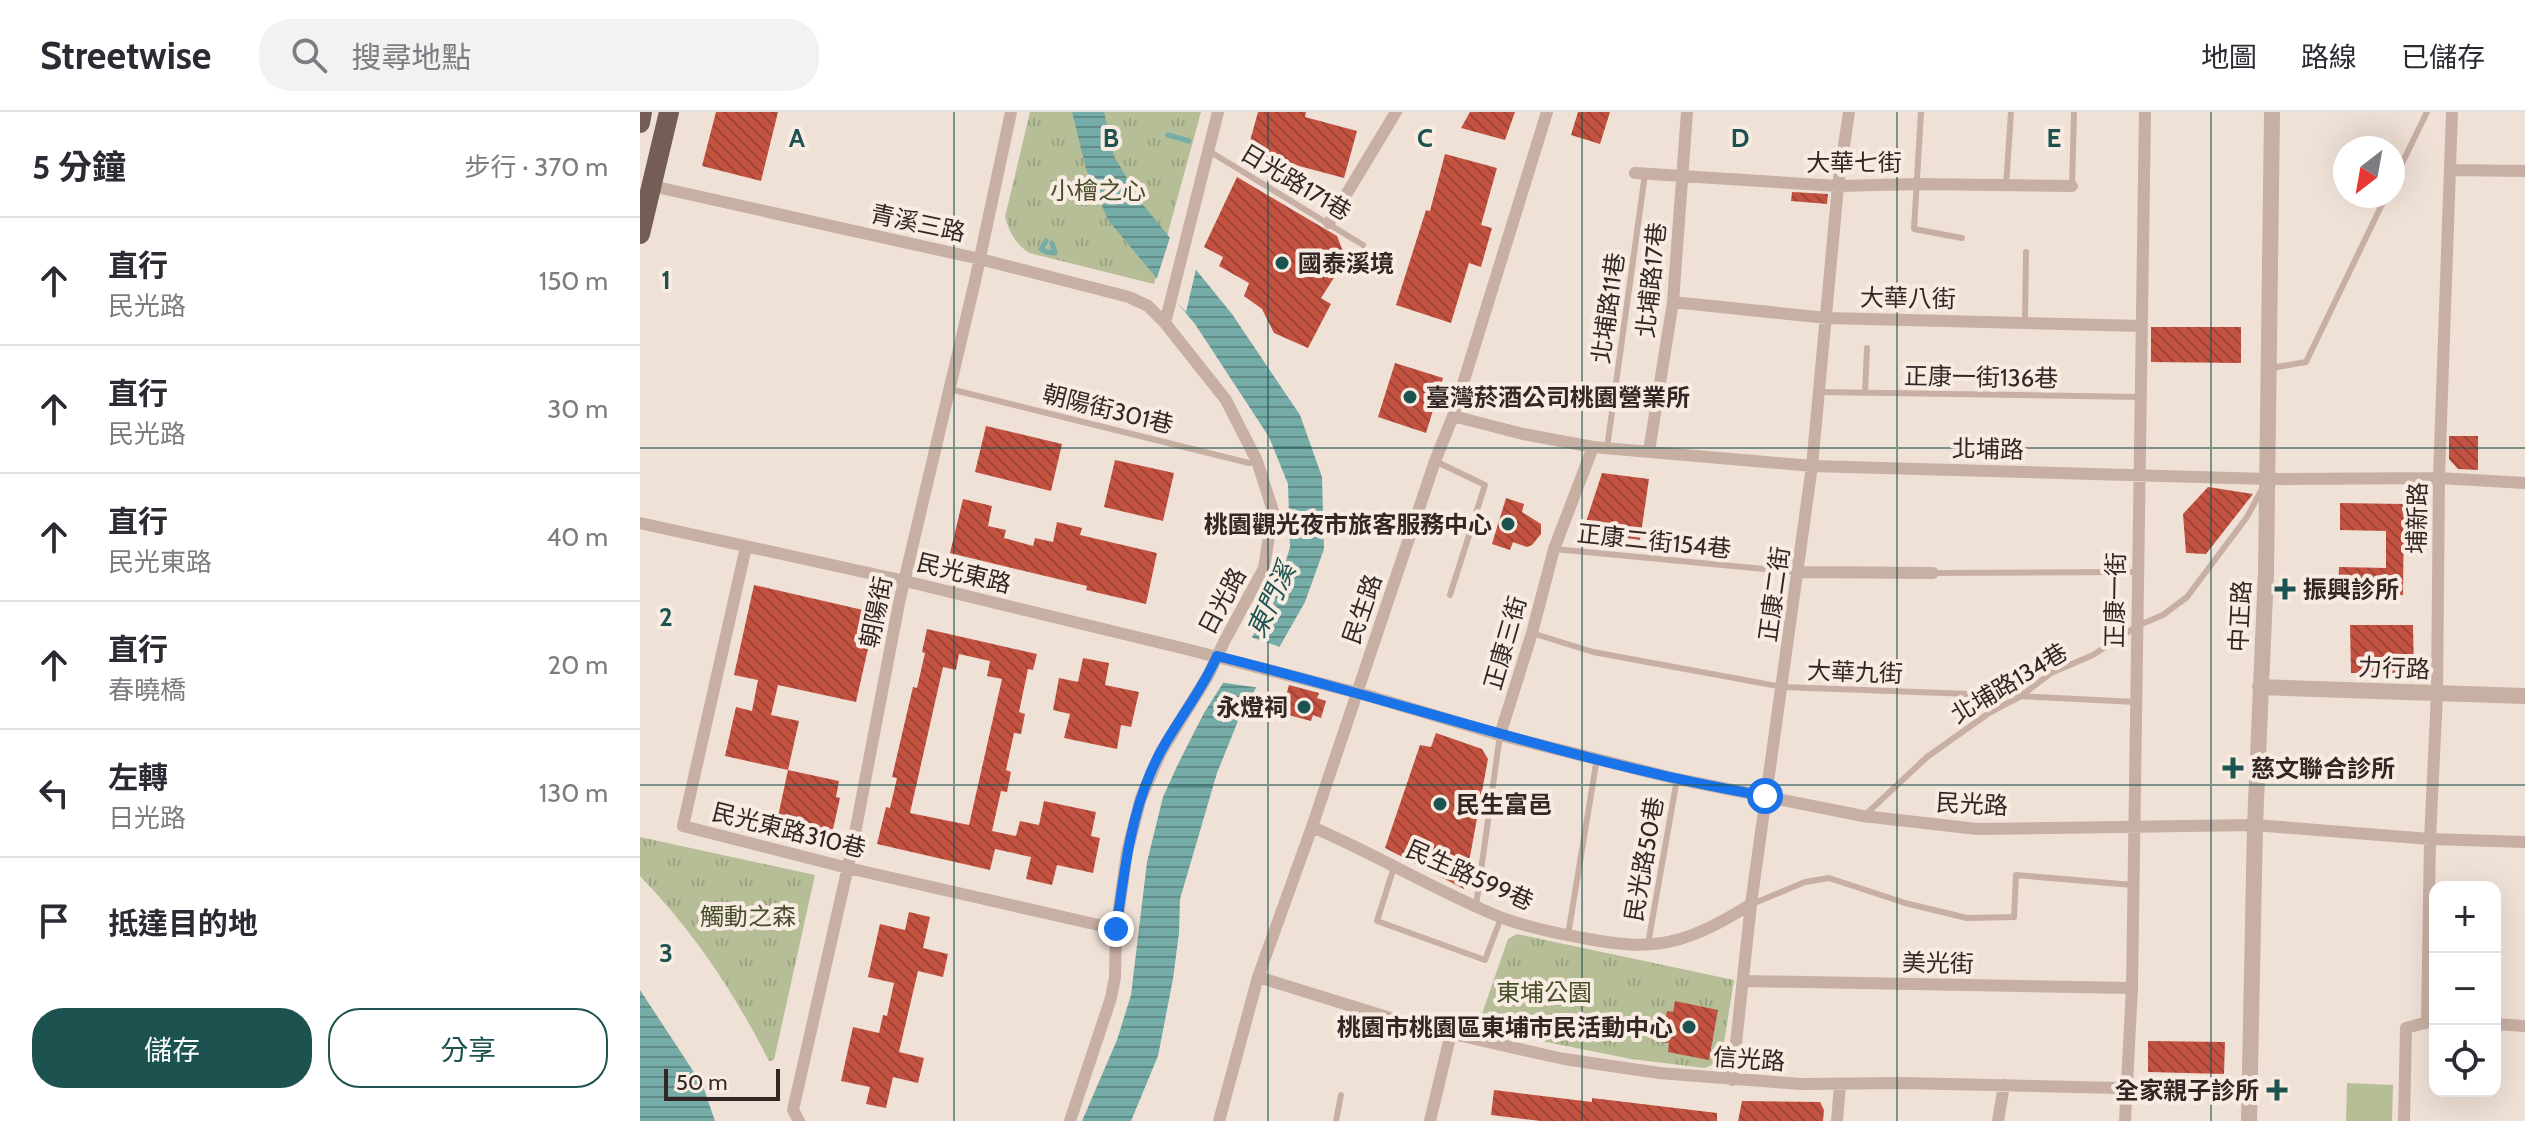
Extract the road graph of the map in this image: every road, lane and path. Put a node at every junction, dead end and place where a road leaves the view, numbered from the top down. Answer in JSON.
{"nodes":[{"id":1,"x":642,"y":112,"type":"edge"},
{"id":2,"x":669,"y":112,"type":"edge"},
{"id":3,"x":1011,"y":112,"type":"edge"},
{"id":4,"x":1218,"y":112,"type":"edge"},
{"id":5,"x":1396,"y":112,"type":"edge"},
{"id":6,"x":1547,"y":112,"type":"edge"},
{"id":7,"x":1687,"y":112,"type":"edge"},
{"id":8,"x":1849,"y":112,"type":"edge"},
{"id":9,"x":1921,"y":112,"type":"edge"},
{"id":10,"x":2011,"y":112,"type":"edge"},
{"id":11,"x":2074,"y":112,"type":"edge"},
{"id":12,"x":2145,"y":112,"type":"edge"},
{"id":13,"x":2272,"y":112,"type":"edge"},
{"id":14,"x":2427,"y":112,"type":"edge"},
{"id":15,"x":2452,"y":112,"type":"edge"},
{"id":16,"x":640,"y":123,"type":"edge"},
{"id":17,"x":1209,"y":151,"type":"junction"},
{"id":18,"x":2405,"y":157,"type":"edge"},
{"id":19,"x":2450,"y":170,"type":"junction"},
{"id":20,"x":2525,"y":171,"type":"edge"},
{"id":21,"x":1640,"y":173,"type":"joint"},
{"id":22,"x":1683,"y":176,"type":"junction"},
{"id":23,"x":1917,"y":184,"type":"junction"},
{"id":24,"x":652,"y":186,"type":"junction"},
{"id":25,"x":1838,"y":186,"type":"junction"},
{"id":26,"x":2006,"y":186,"type":"junction"},
{"id":27,"x":2072,"y":186,"type":"joint"},
{"id":28,"x":2380,"y":208,"type":"edge"},
{"id":29,"x":1329,"y":223,"type":"junction"},
{"id":30,"x":640,"y":234,"type":"edge"},
{"id":31,"x":1962,"y":238,"type":"dead end"},
{"id":32,"x":1363,"y":245,"type":"dead end"},
{"id":33,"x":2026,"y":252,"type":"dead end"},
{"id":34,"x":980,"y":259,"type":"junction"},
{"id":35,"x":1673,"y":302,"type":"junction"},
{"id":36,"x":1827,"y":318,"type":"junction"},
{"id":37,"x":1165,"y":323,"type":"junction"},
{"id":38,"x":2025,"y":323,"type":"junction"},
{"id":39,"x":2142,"y":326,"type":"junction"},
{"id":40,"x":1867,"y":348,"type":"dead end"},
{"id":41,"x":2269,"y":369,"type":"junction"},
{"id":42,"x":950,"y":389,"type":"junction"},
{"id":43,"x":1820,"y":392,"type":"junction"},
{"id":44,"x":1865,"y":393,"type":"junction"},
{"id":45,"x":2141,"y":397,"type":"junction"},
{"id":46,"x":1453,"y":416,"type":"junction"},
{"id":47,"x":1600,"y":447,"type":"junction"},
{"id":48,"x":1649,"y":451,"type":"junction"},
{"id":49,"x":1257,"y":461,"type":"junction"},
{"id":50,"x":1435,"y":461,"type":"junction"},
{"id":51,"x":1812,"y":466,"type":"junction"},
{"id":52,"x":2140,"y":474,"type":"junction"},
{"id":53,"x":2439,"y":478,"type":"junction"},
{"id":54,"x":2267,"y":479,"type":"junction"},
{"id":55,"x":2525,"y":483,"type":"edge"},
{"id":56,"x":640,"y":523,"type":"edge"},
{"id":57,"x":746,"y":547,"type":"junction"},
{"id":58,"x":1554,"y":549,"type":"junction"},
{"id":59,"x":1799,"y":572,"type":"junction"},
{"id":60,"x":2138,"y":572,"type":"junction"},
{"id":61,"x":1933,"y":573,"type":"joint"},
{"id":62,"x":905,"y":581,"type":"junction"},
{"id":63,"x":1450,"y":595,"type":"dead end"},
{"id":64,"x":2137,"y":626,"type":"junction"},
{"id":65,"x":1532,"y":633,"type":"junction"},
{"id":66,"x":1223,"y":658,"type":"junction"},
{"id":67,"x":1783,"y":687,"type":"junction"},
{"id":68,"x":2260,"y":687,"type":"junction"},
{"id":69,"x":1357,"y":693,"type":"junction"},
{"id":70,"x":2437,"y":694,"type":"junction"},
{"id":71,"x":2021,"y":696,"type":"junction"},
{"id":72,"x":2525,"y":696,"type":"edge"},
{"id":73,"x":2136,"y":702,"type":"junction"},
{"id":74,"x":1500,"y":735,"type":"junction"},
{"id":75,"x":1597,"y":758,"type":"junction"},
{"id":76,"x":1677,"y":779,"type":"junction"},
{"id":77,"x":1765,"y":796,"type":"junction"},
{"id":78,"x":1863,"y":816,"type":"junction"},
{"id":79,"x":2255,"y":825,"type":"junction"},
{"id":80,"x":1312,"y":827,"type":"junction"},
{"id":81,"x":2134,"y":827,"type":"junction"},
{"id":82,"x":2430,"y":839,"type":"junction"},
{"id":83,"x":2525,"y":842,"type":"edge"},
{"id":84,"x":1394,"y":867,"type":"junction"},
{"id":85,"x":848,"y":868,"type":"junction"},
{"id":86,"x":2133,"y":885,"type":"junction"},
{"id":87,"x":1751,"y":904,"type":"junction"},
{"id":88,"x":1476,"y":906,"type":"junction"},
{"id":89,"x":1501,"y":917,"type":"junction"},
{"id":90,"x":1116,"y":929,"type":"junction"},
{"id":91,"x":1568,"y":935,"type":"junction"},
{"id":92,"x":1648,"y":944,"type":"junction"},
{"id":93,"x":2431,"y":953,"type":"edge"},
{"id":94,"x":1258,"y":977,"type":"junction"},
{"id":95,"x":1744,"y":981,"type":"junction"},
{"id":96,"x":2132,"y":988,"type":"junction"},
{"id":97,"x":2429,"y":1022,"type":"edge"},
{"id":98,"x":2501,"y":1024,"type":"edge"},
{"id":99,"x":2525,"y":1026,"type":"edge"},
{"id":100,"x":1451,"y":1033,"type":"junction"},
{"id":101,"x":1732,"y":1080,"type":"junction"},
{"id":102,"x":1840,"y":1084,"type":"junction"},
{"id":103,"x":2004,"y":1085,"type":"junction"},
{"id":104,"x":2127,"y":1088,"type":"junction"},
{"id":105,"x":2250,"y":1091,"type":"junction"},
{"id":106,"x":1341,"y":1095,"type":"dead end"},
{"id":107,"x":799,"y":1121,"type":"edge"},
{"id":108,"x":1070,"y":1121,"type":"edge"},
{"id":109,"x":1219,"y":1121,"type":"edge"},
{"id":110,"x":1336,"y":1121,"type":"edge"},
{"id":111,"x":1430,"y":1121,"type":"edge"},
{"id":112,"x":1837,"y":1121,"type":"edge"},
{"id":113,"x":1998,"y":1121,"type":"edge"},
{"id":114,"x":2125,"y":1121,"type":"edge"},
{"id":115,"x":2249,"y":1121,"type":"edge"},
{"id":116,"x":2404,"y":1121,"type":"edge"}],
"edges":[{"from":1,"to":16,"type":"main road"},
{"from":2,"to":24,"type":"main road"},
{"from":3,"to":34,"type":"street","name":"朝陽街"},
{"from":4,"to":17,"type":"street"},
{"from":5,"to":29,"type":"street"},
{"from":6,"to":46,"type":"street","name":"民生路"},
{"from":7,"to":22,"type":"street","name":"北埔路17巷"},
{"from":8,"to":25,"type":"street","name":"正康二街"},
{"from":9,"to":23,"type":"lane"},
{"from":10,"to":26,"type":"lane"},
{"from":11,"to":27,"type":"lane"},
{"from":12,"to":39,"type":"street","name":"正康一街"},
{"from":13,"to":41,"type":"street","name":"中正路"},
{"from":14,"to":18,"type":"lane"},
{"from":15,"to":19,"type":"street","name":"埔新路"},
{"from":17,"to":29,"type":"lane","name":"日光路171巷"},
{"from":17,"to":37,"type":"street"},
{"from":19,"to":20,"type":"street"},
{"from":19,"to":53,"type":"street","name":"埔新路"},
{"from":21,"to":22,"type":"street","name":"大華七街"},
{"from":21,"to":47,"type":"lane","name":"北埔路11巷"},
{"from":22,"to":25,"type":"street","name":"大華七街"},
{"from":22,"to":35,"type":"street","name":"北埔路17巷"},
{"from":23,"to":25,"type":"street","name":"大華七街"},
{"from":23,"to":26,"type":"street","name":"大華七街"},
{"from":23,"to":31,"type":"lane"},
{"from":24,"to":30,"type":"main road"},
{"from":24,"to":34,"type":"street","name":"青溪三路"},
{"from":25,"to":36,"type":"street","name":"正康二街"},
{"from":26,"to":27,"type":"street","name":"大華七街"},
{"from":28,"to":41,"type":"lane"},
{"from":29,"to":32,"type":"lane","name":"日光路171巷"},
{"from":33,"to":38,"type":"lane"},
{"from":34,"to":37,"type":"street","name":"青溪三路"},
{"from":34,"to":42,"type":"street","name":"朝陽街"},
{"from":35,"to":36,"type":"street","name":"大華八街"},
{"from":35,"to":48,"type":"street","name":"北埔路17巷"},
{"from":36,"to":38,"type":"street","name":"大華八街"},
{"from":36,"to":43,"type":"street","name":"正康二街"},
{"from":37,"to":49,"type":"street","name":"日光路"},
{"from":38,"to":39,"type":"street","name":"大華八街"},
{"from":39,"to":45,"type":"street","name":"正康一街"},
{"from":40,"to":44,"type":"lane"},
{"from":41,"to":54,"type":"street","name":"中正路"},
{"from":42,"to":49,"type":"lane","name":"朝陽街301巷"},
{"from":42,"to":62,"type":"street","name":"朝陽街"},
{"from":43,"to":44,"type":"lane","name":"正康一街136巷"},
{"from":43,"to":51,"type":"street","name":"正康二街"},
{"from":44,"to":45,"type":"lane","name":"正康一街136巷"},
{"from":45,"to":52,"type":"street","name":"正康一街"},
{"from":46,"to":47,"type":"street","name":"北埔路"},
{"from":46,"to":50,"type":"street","name":"民生路"},
{"from":47,"to":48,"type":"street","name":"北埔路"},
{"from":47,"to":58,"type":"street","name":"正康三街"},
{"from":48,"to":51,"type":"street","name":"北埔路"},
{"from":49,"to":66,"type":"street","name":"日光路"},
{"from":50,"to":63,"type":"lane"},
{"from":50,"to":69,"type":"street","name":"民生路"},
{"from":51,"to":52,"type":"street","name":"北埔路"},
{"from":51,"to":59,"type":"street","name":"正康二街"},
{"from":52,"to":54,"type":"street","name":"北埔路"},
{"from":52,"to":60,"type":"street","name":"正康一街"},
{"from":53,"to":54,"type":"street","name":"北埔路"},
{"from":53,"to":55,"type":"street","name":"北埔路"},
{"from":53,"to":70,"type":"street","name":"埔新路"},
{"from":54,"to":64,"type":"lane","name":"北埔路134巷"},
{"from":54,"to":68,"type":"street","name":"中正路"},
{"from":56,"to":57,"type":"street","name":"民光東路"},
{"from":57,"to":62,"type":"street","name":"民光東路"},
{"from":57,"to":85,"type":"street","name":"民光東路310巷"},
{"from":58,"to":59,"type":"lane","name":"正康二街154巷"},
{"from":58,"to":65,"type":"street","name":"正康三街"},
{"from":59,"to":61,"type":"street"},
{"from":59,"to":67,"type":"street","name":"正康二街"},
{"from":60,"to":61,"type":"lane"},
{"from":60,"to":64,"type":"street","name":"正康一街"},
{"from":62,"to":66,"type":"street","name":"民光東路"},
{"from":62,"to":85,"type":"street","name":"朝陽街"},
{"from":64,"to":71,"type":"lane","name":"北埔路134巷"},
{"from":64,"to":73,"type":"street","name":"正康一街"},
{"from":65,"to":67,"type":"lane","name":"大華九街"},
{"from":65,"to":74,"type":"street","name":"正康三街"},
{"from":66,"to":69,"type":"street","name":"民光東路"},
{"from":66,"to":90,"type":"street","name":"日光路"},
{"from":67,"to":71,"type":"lane","name":"大華九街"},
{"from":67,"to":77,"type":"street","name":"正康二街"},
{"from":68,"to":70,"type":"street","name":"力行路"},
{"from":68,"to":79,"type":"street","name":"中正路"},
{"from":69,"to":74,"type":"street","name":"民光路"},
{"from":69,"to":80,"type":"street","name":"民生路"},
{"from":70,"to":72,"type":"street","name":"力行路"},
{"from":70,"to":82,"type":"street","name":"埔新路"},
{"from":71,"to":73,"type":"lane","name":"大華九街"},
{"from":71,"to":78,"type":"lane","name":"北埔路134巷"},
{"from":73,"to":81,"type":"street","name":"正康一街"},
{"from":74,"to":75,"type":"street","name":"民光路"},
{"from":74,"to":88,"type":"lane","name":"正康三街"},
{"from":75,"to":76,"type":"street","name":"民光路"},
{"from":75,"to":91,"type":"lane"},
{"from":76,"to":77,"type":"street","name":"民光路"},
{"from":76,"to":92,"type":"lane","name":"民光路50巷"},
{"from":77,"to":78,"type":"street","name":"民光路"},
{"from":77,"to":87,"type":"street","name":"正康二街"},
{"from":78,"to":81,"type":"street","name":"民光路"},
{"from":79,"to":81,"type":"street","name":"民光路"},
{"from":79,"to":82,"type":"street","name":"民光路"},
{"from":79,"to":105,"type":"street","name":"中正路"},
{"from":80,"to":84,"type":"street","name":"民生路599巷"},
{"from":80,"to":94,"type":"street","name":"民生路"},
{"from":81,"to":86,"type":"street","name":"正康一街"},
{"from":82,"to":83,"type":"street","name":"民光路"},
{"from":82,"to":93,"type":"street","name":"埔新路"},
{"from":84,"to":88,"type":"street","name":"民生路599巷"},
{"from":84,"to":89,"type":"lane"},
{"from":85,"to":90,"type":"street","name":"民光東路310巷"},
{"from":85,"to":107,"type":"street","name":"朝陽街"},
{"from":86,"to":87,"type":"lane"},
{"from":86,"to":96,"type":"street","name":"正康一街"},
{"from":87,"to":92,"type":"street","name":"民生路599巷"},
{"from":87,"to":95,"type":"street","name":"正康二街"},
{"from":88,"to":89,"type":"street","name":"民生路599巷"},
{"from":89,"to":91,"type":"street","name":"民生路599巷"},
{"from":90,"to":108,"type":"street","name":"日光路"},
{"from":91,"to":92,"type":"street","name":"民生路599巷"},
{"from":94,"to":100,"type":"street","name":"信光路"},
{"from":94,"to":109,"type":"street","name":"民生路"},
{"from":95,"to":96,"type":"street","name":"美光街"},
{"from":95,"to":101,"type":"street","name":"正康二街"},
{"from":96,"to":104,"type":"street","name":"正康一街"},
{"from":97,"to":116,"type":"street"},
{"from":98,"to":99,"type":"street"},
{"from":100,"to":101,"type":"street","name":"信光路"},
{"from":100,"to":111,"type":"street"},
{"from":101,"to":102,"type":"street","name":"信光路"},
{"from":102,"to":103,"type":"street","name":"信光路"},
{"from":102,"to":112,"type":"street"},
{"from":103,"to":104,"type":"street","name":"信光路"},
{"from":103,"to":113,"type":"street"},
{"from":104,"to":105,"type":"street","name":"信光路"},
{"from":104,"to":114,"type":"street","name":"正康一街"},
{"from":105,"to":115,"type":"street","name":"中正路"},
{"from":106,"to":110,"type":"lane"}]}
